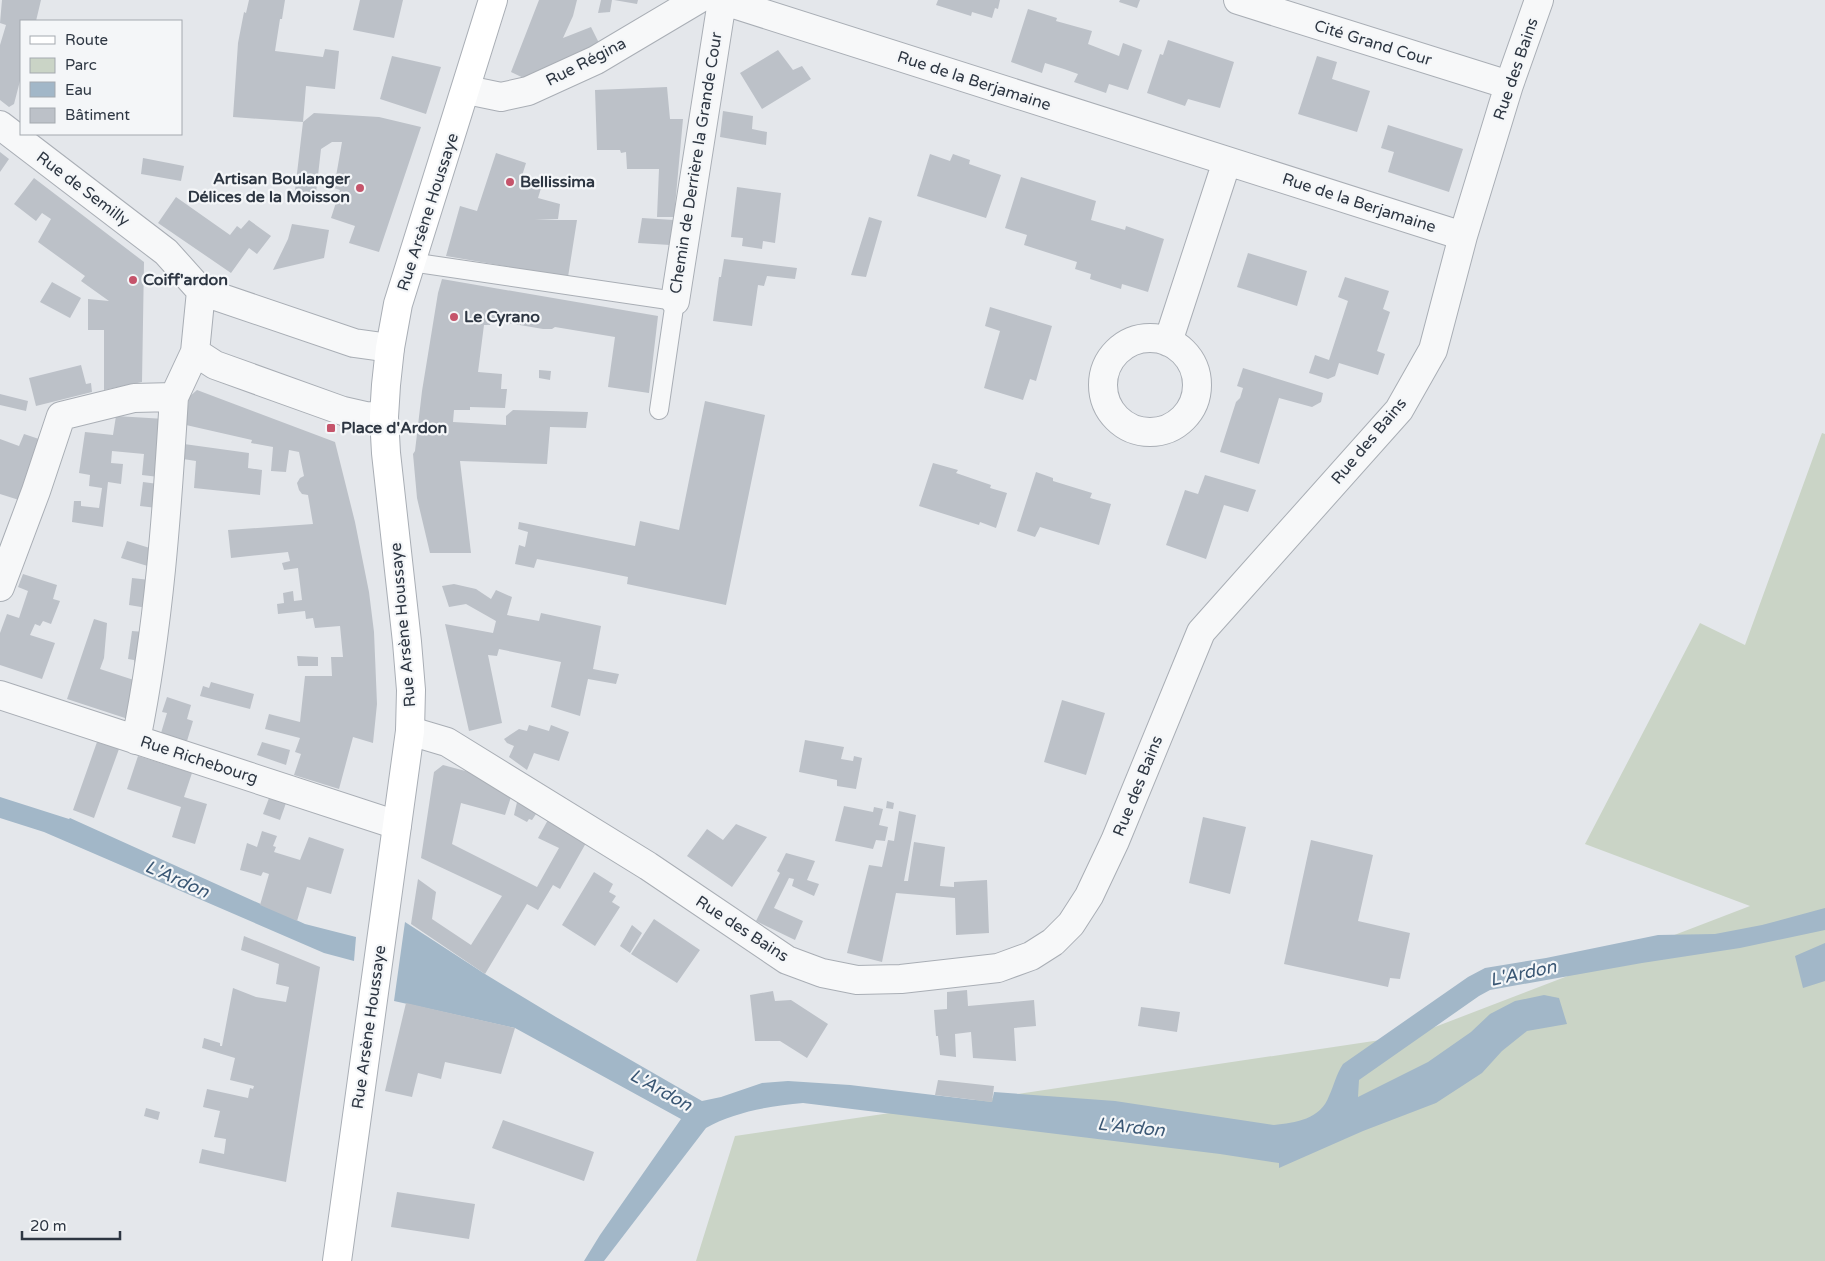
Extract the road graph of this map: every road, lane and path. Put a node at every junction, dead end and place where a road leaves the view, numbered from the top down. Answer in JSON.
{"nodes":[{"id":1,"x":493,"y":0,"type":"edge"},
{"id":2,"x":713,"y":0,"type":"edge"},
{"id":3,"x":1238,"y":0,"type":"edge"},
{"id":4,"x":1539,"y":0,"type":"edge"},
{"id":5,"x":1509,"y":85,"type":"junction"},
{"id":6,"x":467,"y":90,"type":"junction"},
{"id":7,"x":0,"y":125,"type":"edge"},
{"id":8,"x":1227,"y":161,"type":"junction"},
{"id":9,"x":1463,"y":236,"type":"junction"},
{"id":10,"x":411,"y":262,"type":"junction"},
{"id":11,"x":201,"y":291,"type":"junction"},
{"id":12,"x":675,"y":301,"type":"junction"},
{"id":13,"x":1168,"y":342,"type":"dead end"},
{"id":14,"x":390,"y":348,"type":"junction"},
{"id":15,"x":195,"y":352,"type":"junction"},
{"id":16,"x":174,"y":397,"type":"junction"},
{"id":17,"x":659,"y":410,"type":"dead end"},
{"id":18,"x":384,"y":417,"type":"junction"},
{"id":19,"x":0,"y":587,"type":"edge"},
{"id":20,"x":0,"y":695,"type":"edge"},
{"id":21,"x":410,"y":731,"type":"junction"},
{"id":22,"x":136,"y":740,"type":"junction"},
{"id":23,"x":397,"y":825,"type":"junction"},
{"id":24,"x":337,"y":1261,"type":"edge"}],
"edges":[{"from":1,"to":6,"type":"main road","name":"Rue Arsène Houssaye"},
{"from":2,"to":6,"type":"street","name":"Rue Régina"},
{"from":2,"to":8,"type":"street","name":"Rue de la Berjamaine"},
{"from":2,"to":12,"type":"street","name":"Chemin de Derrière la Grande Cour"},
{"from":3,"to":5,"type":"street","name":"Cité Grand Cour"},
{"from":4,"to":5,"type":"street","name":"Rue des Bains"},
{"from":5,"to":9,"type":"street","name":"Rue des Bains"},
{"from":6,"to":10,"type":"main road","name":"Rue Arsène Houssaye"},
{"from":7,"to":11,"type":"street","name":"Rue de Semilly"},
{"from":8,"to":9,"type":"street","name":"Rue de la Berjamaine"},
{"from":8,"to":13,"type":"street"},
{"from":9,"to":21,"type":"street","name":"Rue des Bains"},
{"from":10,"to":12,"type":"lane","name":"Chemin de Derrière la Grande Cour"},
{"from":10,"to":14,"type":"main road","name":"Rue Arsène Houssaye"},
{"from":11,"to":14,"type":"street"},
{"from":11,"to":15,"type":"street"},
{"from":12,"to":17,"type":"lane"},
{"from":14,"to":18,"type":"main road","name":"Rue Arsène Houssaye"},
{"from":15,"to":16,"type":"street"},
{"from":15,"to":18,"type":"street"},
{"from":16,"to":19,"type":"street"},
{"from":16,"to":22,"type":"street"},
{"from":18,"to":21,"type":"main road","name":"Rue Arsène Houssaye"},
{"from":20,"to":22,"type":"street","name":"Rue Richebourg"},
{"from":21,"to":23,"type":"main road","name":"Rue Arsène Houssaye"},
{"from":22,"to":23,"type":"street","name":"Rue Richebourg"},
{"from":23,"to":24,"type":"main road","name":"Rue Arsène Houssaye"}]}
